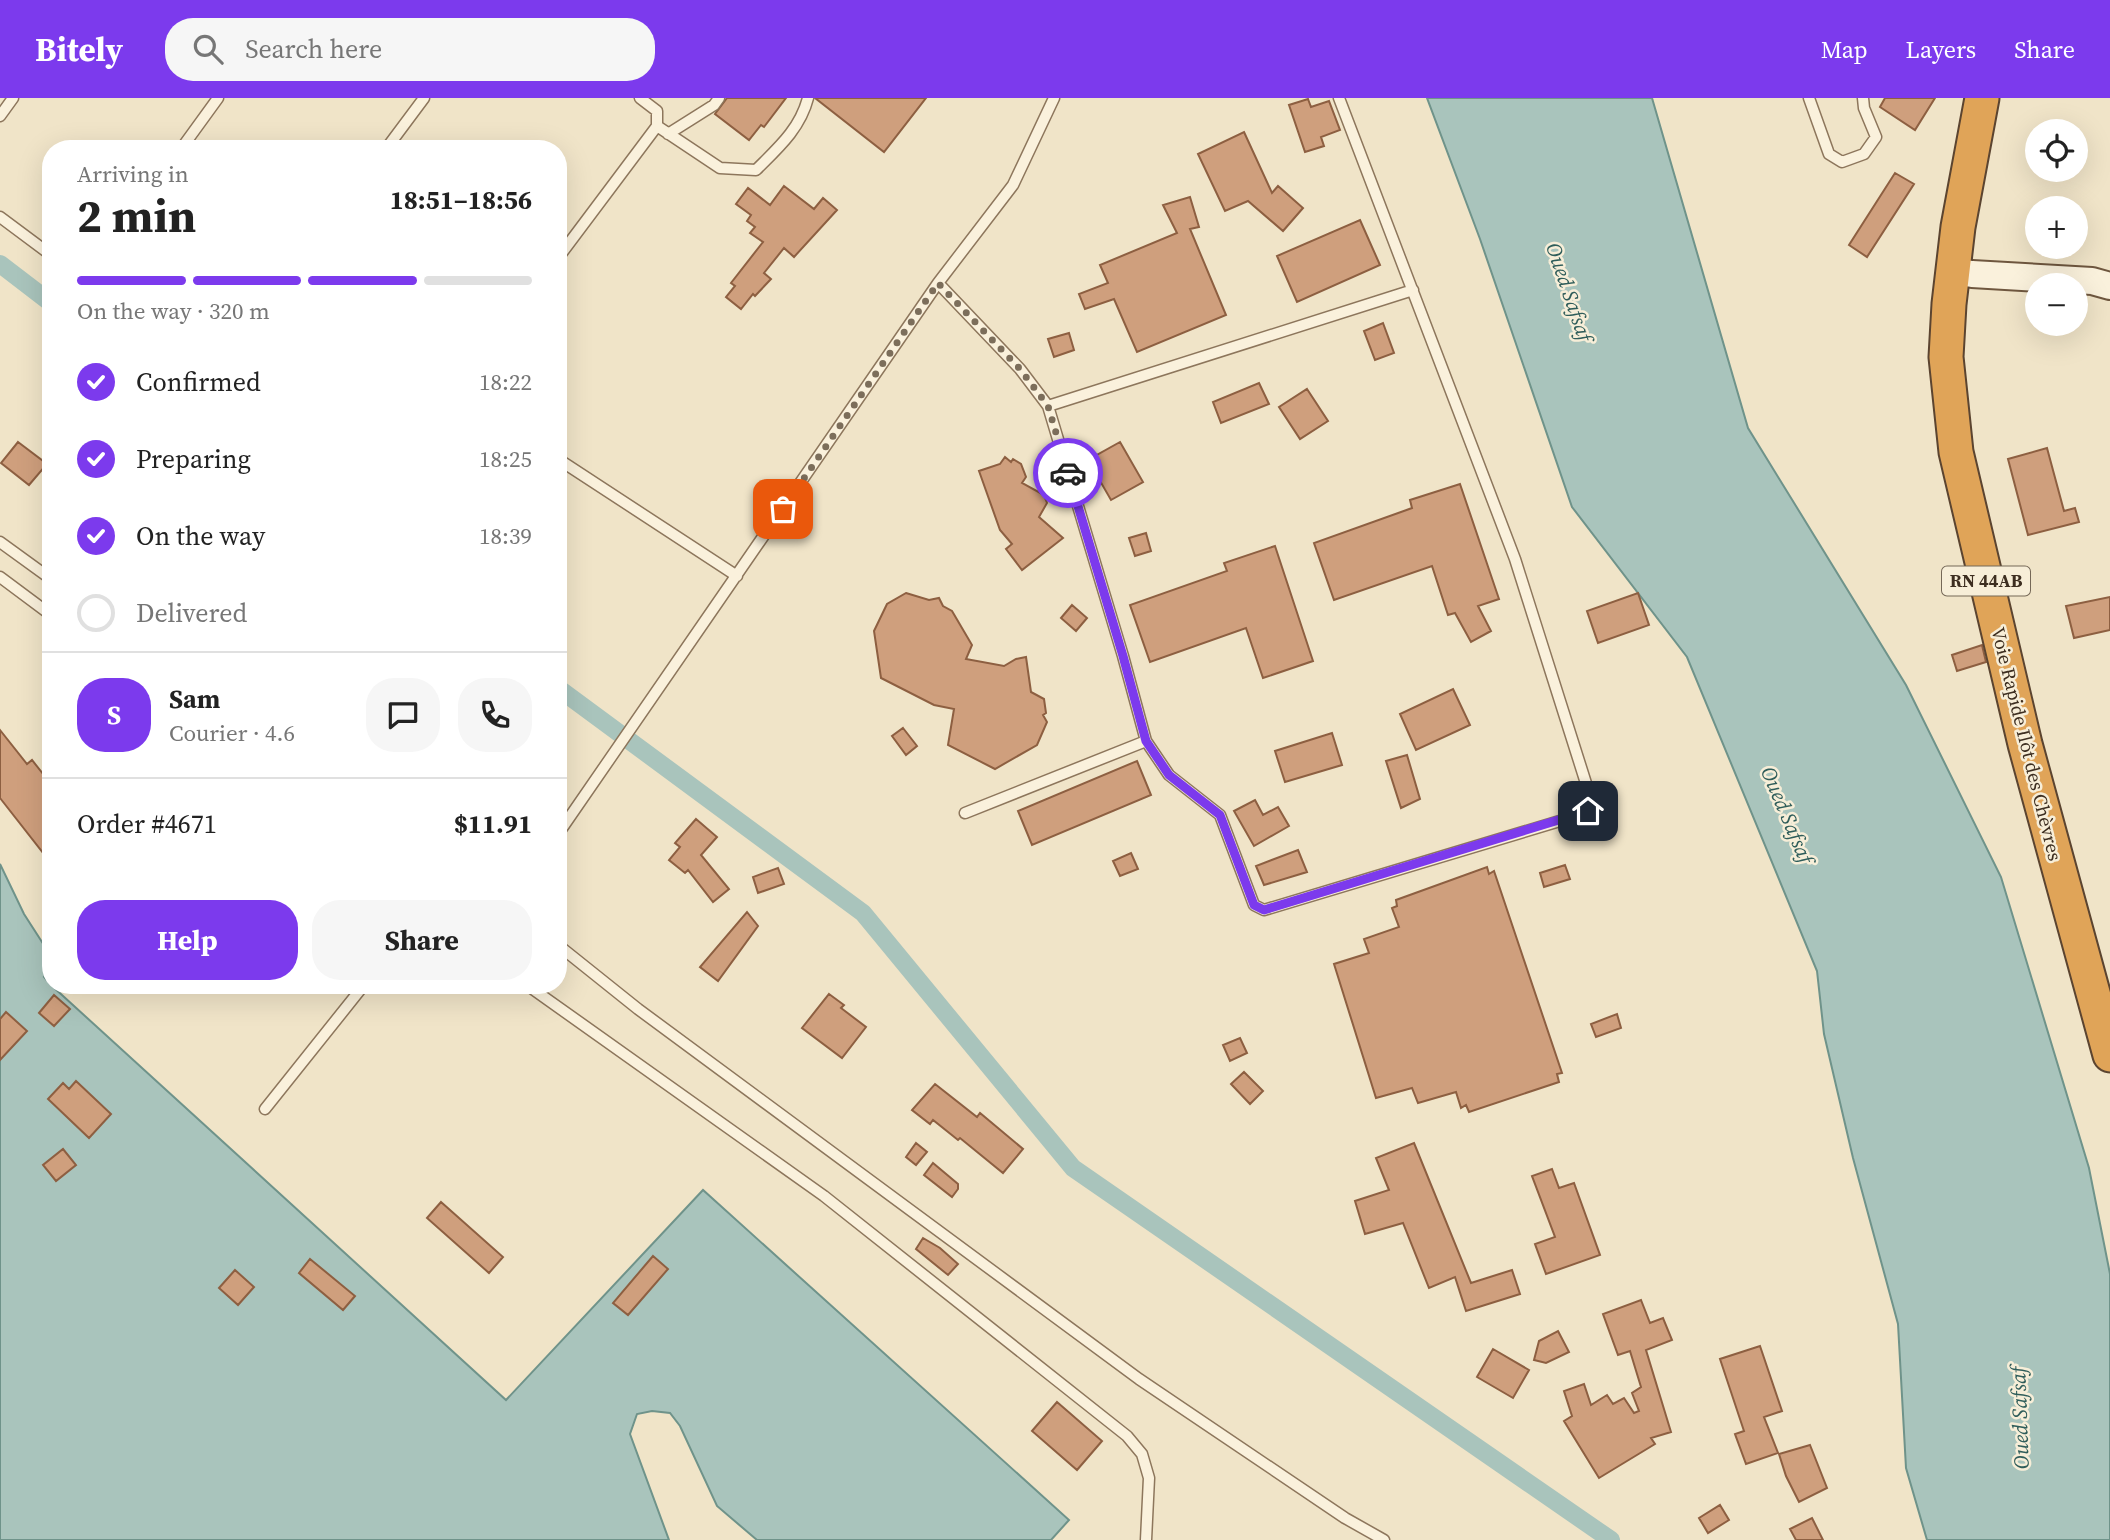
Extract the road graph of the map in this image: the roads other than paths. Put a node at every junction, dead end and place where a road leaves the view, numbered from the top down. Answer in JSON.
{"nodes":[{"id":1,"x":13,"y":98,"type":"edge"},
{"id":2,"x":218,"y":98,"type":"edge"},
{"id":3,"x":424,"y":98,"type":"edge"},
{"id":4,"x":640,"y":98,"type":"edge"},
{"id":5,"x":719,"y":98,"type":"edge"},
{"id":6,"x":808,"y":98,"type":"edge"},
{"id":7,"x":1054,"y":98,"type":"edge"},
{"id":8,"x":1339,"y":98,"type":"edge"},
{"id":9,"x":1809,"y":98,"type":"edge"},
{"id":10,"x":1863,"y":98,"type":"edge"},
{"id":11,"x":1982,"y":98,"type":"edge"},
{"id":12,"x":2003,"y":98,"type":"edge"},
{"id":13,"x":0,"y":116,"type":"edge"},
{"id":14,"x":657,"y":126,"type":"junction"},
{"id":15,"x":668,"y":134,"type":"junction"},
{"id":16,"x":188,"y":140,"type":"edge"},
{"id":17,"x":393,"y":140,"type":"edge"},
{"id":18,"x":0,"y":217,"type":"edge"},
{"id":19,"x":567,"y":246,"type":"edge"},
{"id":20,"x":42,"y":248,"type":"edge"},
{"id":21,"x":1963,"y":272,"type":"junction"},
{"id":22,"x":938,"y":283,"type":"junction"},
{"id":23,"x":2110,"y":286,"type":"edge"},
{"id":24,"x":1413,"y":290,"type":"junction"},
{"id":25,"x":1048,"y":406,"type":"junction"},
{"id":26,"x":567,"y":465,"type":"edge"},
{"id":27,"x":0,"y":542,"type":"edge"},
{"id":28,"x":42,"y":572,"type":"edge"},
{"id":29,"x":737,"y":576,"type":"junction"},
{"id":30,"x":0,"y":577,"type":"edge"},
{"id":31,"x":42,"y":608,"type":"edge"},
{"id":32,"x":1146,"y":741,"type":"junction"},
{"id":33,"x":965,"y":813,"type":"dead end"},
{"id":34,"x":567,"y":821,"type":"edge"},
{"id":35,"x":567,"y":952,"type":"edge"},
{"id":36,"x":2110,"y":980,"type":"edge"},
{"id":37,"x":357,"y":994,"type":"edge"},
{"id":38,"x":540,"y":994,"type":"edge"},
{"id":39,"x":2110,"y":1055,"type":"edge"},
{"id":40,"x":265,"y":1109,"type":"dead end"},
{"id":41,"x":1146,"y":1540,"type":"edge"},
{"id":42,"x":1384,"y":1540,"type":"edge"}],
"edges":[{"from":1,"to":13,"type":"lane"},
{"from":2,"to":16,"type":"lane"},
{"from":3,"to":17,"type":"lane"},
{"from":4,"to":14,"type":"lane"},
{"from":5,"to":15,"type":"lane"},
{"from":6,"to":15,"type":"lane"},
{"from":7,"to":22,"type":"lane"},
{"from":8,"to":24,"type":"lane"},
{"from":9,"to":10,"type":"lane"},
{"from":11,"to":21,"type":"highway","name":"Voie Rapide Ilôt des Chèvres","number":"RN 44AB"},
{"from":12,"to":21,"type":"highway","name":"Voie Rapide Ilôt des Chèvres","number":"RN 44AB"},
{"from":14,"to":15,"type":"lane"},
{"from":14,"to":19,"type":"lane"},
{"from":18,"to":20,"type":"lane"},
{"from":21,"to":23,"type":"street"},
{"from":21,"to":36,"type":"highway","name":"Voie Rapide Ilôt des Chèvres","number":"RN 44AB"},
{"from":21,"to":39,"type":"highway","name":"Voie Rapide Ilôt des Chèvres","number":"RN 44AB"},
{"from":22,"to":25,"type":"lane"},
{"from":22,"to":29,"type":"lane"},
{"from":24,"to":25,"type":"lane"},
{"from":24,"to":32,"type":"lane"},
{"from":25,"to":32,"type":"lane"},
{"from":26,"to":29,"type":"lane"},
{"from":27,"to":28,"type":"lane"},
{"from":29,"to":34,"type":"lane"},
{"from":30,"to":31,"type":"lane"},
{"from":32,"to":33,"type":"lane"},
{"from":35,"to":42,"type":"lane"},
{"from":37,"to":40,"type":"lane"},
{"from":38,"to":41,"type":"lane"}]}
